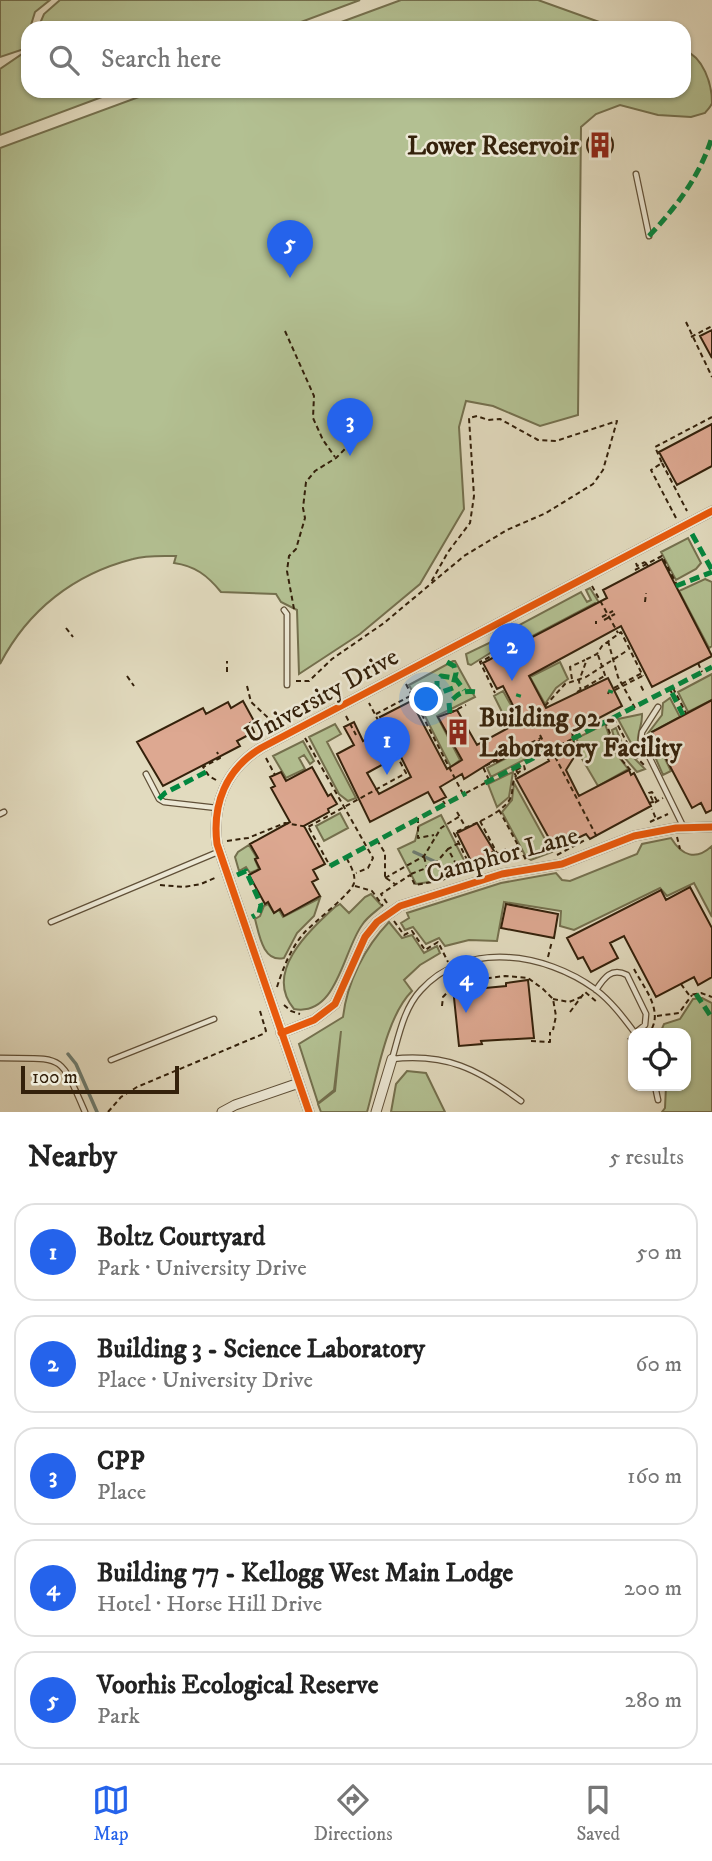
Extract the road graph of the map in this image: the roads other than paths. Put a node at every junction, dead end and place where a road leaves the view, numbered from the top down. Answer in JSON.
{"nodes":[{"id":1,"x":636,"y":174,"type":"dead end"},
{"id":2,"x":649,"y":236,"type":"dead end"},
{"id":3,"x":712,"y":511,"type":"edge"},
{"id":4,"x":286,"y":612,"type":"road end"},
{"id":5,"x":287,"y":682,"type":"road end"},
{"id":6,"x":658,"y":707,"type":"dead end"},
{"id":7,"x":146,"y":774,"type":"dead end"},
{"id":8,"x":217,"y":808,"type":"junction"},
{"id":9,"x":684,"y":827,"type":"junction"},
{"id":10,"x":712,"y":827,"type":"edge"},
{"id":11,"x":219,"y":852,"type":"junction"},
{"id":12,"x":51,"y":922,"type":"dead end"},
{"id":13,"x":596,"y":990,"type":"junction"},
{"id":14,"x":214,"y":1019,"type":"dead end"},
{"id":15,"x":631,"y":1028,"type":"edge"},
{"id":16,"x":641,"y":1028,"type":"edge"},
{"id":17,"x":281,"y":1033,"type":"junction"},
{"id":18,"x":0,"y":1058,"type":"edge"},
{"id":19,"x":392,"y":1059,"type":"junction"},
{"id":20,"x":111,"y":1060,"type":"dead end"},
{"id":21,"x":299,"y":1083,"type":"junction"},
{"id":22,"x":656,"y":1091,"type":"edge"},
{"id":23,"x":658,"y":1100,"type":"dead end"},
{"id":24,"x":521,"y":1101,"type":"dead end"},
{"id":25,"x":85,"y":1112,"type":"edge"},
{"id":26,"x":222,"y":1112,"type":"edge"},
{"id":27,"x":309,"y":1112,"type":"edge"},
{"id":28,"x":376,"y":1112,"type":"edge"}],
"edges":[{"from":1,"to":2,"type":"lane"},
{"from":3,"to":8,"type":"street","name":"University Drive"},
{"from":4,"to":5,"type":"lane"},
{"from":6,"to":9,"type":"lane"},
{"from":7,"to":8,"type":"lane"},
{"from":8,"to":11,"type":"street","name":"University Drive"},
{"from":9,"to":10,"type":"street","name":"Camphor Lane"},
{"from":9,"to":17,"type":"street","name":"Camphor Lane"},
{"from":11,"to":12,"type":"lane"},
{"from":11,"to":17,"type":"street","name":"University Drive"},
{"from":13,"to":15,"type":"lane"},
{"from":13,"to":16,"type":"lane"},
{"from":13,"to":19,"type":"lane"},
{"from":14,"to":20,"type":"lane"},
{"from":17,"to":21,"type":"street","name":"University Drive"},
{"from":18,"to":25,"type":"lane"},
{"from":19,"to":24,"type":"lane"},
{"from":19,"to":28,"type":"street"},
{"from":21,"to":26,"type":"street"},
{"from":21,"to":27,"type":"street","name":"University Drive"},
{"from":22,"to":23,"type":"lane"}]}
